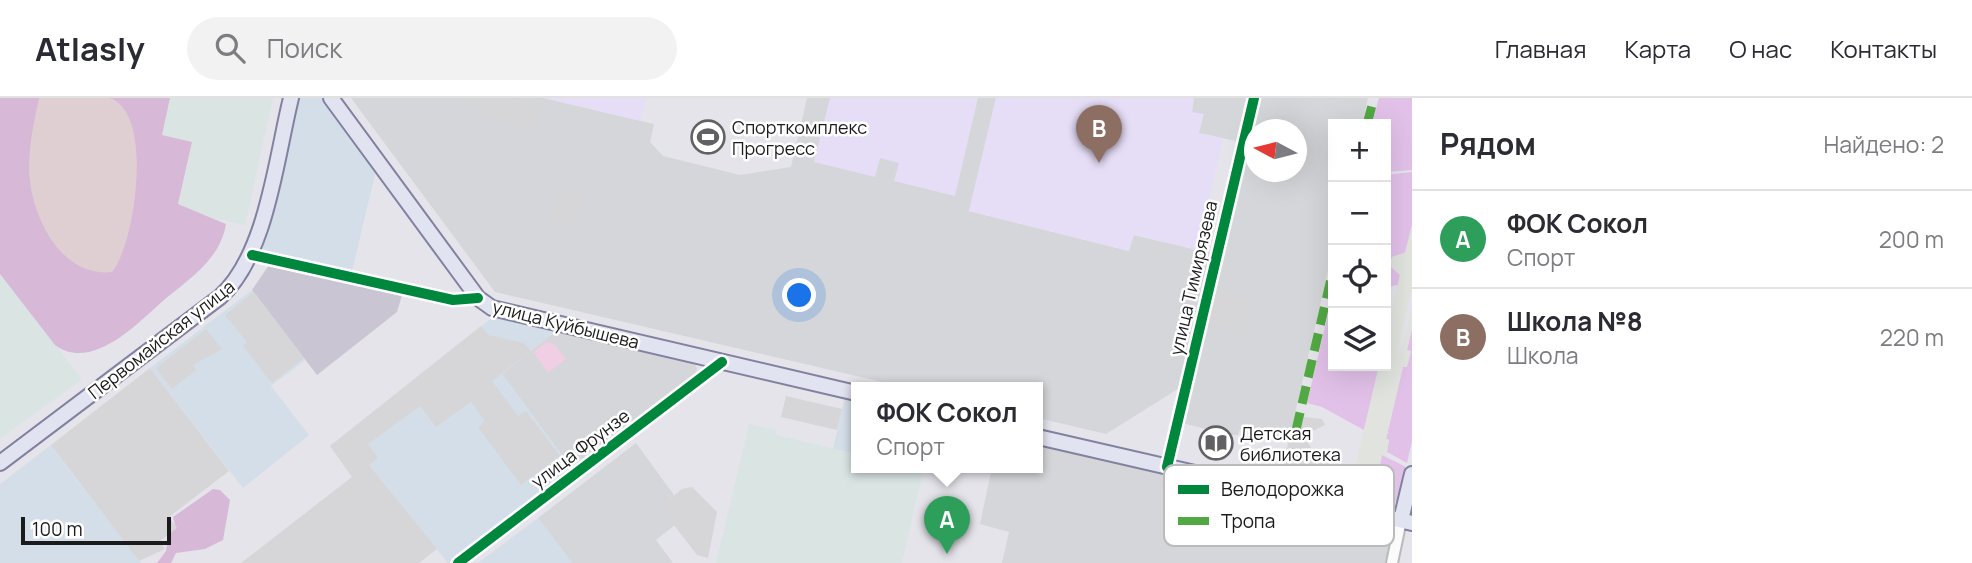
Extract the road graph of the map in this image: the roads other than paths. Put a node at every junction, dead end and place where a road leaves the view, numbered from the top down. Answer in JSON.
{"nodes":[{"id":1,"x":291,"y":98,"type":"edge"},
{"id":2,"x":331,"y":98,"type":"edge"},
{"id":3,"x":1254,"y":98,"type":"edge"},
{"id":4,"x":251,"y":255,"type":"junction"},
{"id":5,"x":478,"y":298,"type":"junction"},
{"id":6,"x":722,"y":362,"type":"junction"},
{"id":7,"x":851,"y":392,"type":"edge"},
{"id":8,"x":1043,"y":437,"type":"edge"},
{"id":9,"x":0,"y":463,"type":"edge"},
{"id":10,"x":1167,"y":465,"type":"edge"},
{"id":11,"x":1164,"y":466,"type":"edge"},
{"id":12,"x":1412,"y":474,"type":"edge"},
{"id":13,"x":1407,"y":521,"type":"edge"},
{"id":14,"x":458,"y":563,"type":"edge"},
{"id":15,"x":1392,"y":563,"type":"edge"}],
"edges":[{"from":1,"to":4,"type":"main road","name":"Первомайская улица"},
{"from":2,"to":5,"type":"main road","name":"улица Куйбышева"},
{"from":3,"to":10,"type":"street","name":"улица Тимирязева"},
{"from":4,"to":5,"type":"street"},
{"from":4,"to":9,"type":"main road","name":"Первомайская улица"},
{"from":5,"to":6,"type":"main road","name":"улица Куйбышева"},
{"from":6,"to":7,"type":"main road","name":"улица Куйбышева"},
{"from":6,"to":14,"type":"street","name":"улица Фрунзе"},
{"from":8,"to":11,"type":"main road"},
{"from":12,"to":13,"type":"main road"},
{"from":13,"to":15,"type":"street"}]}
